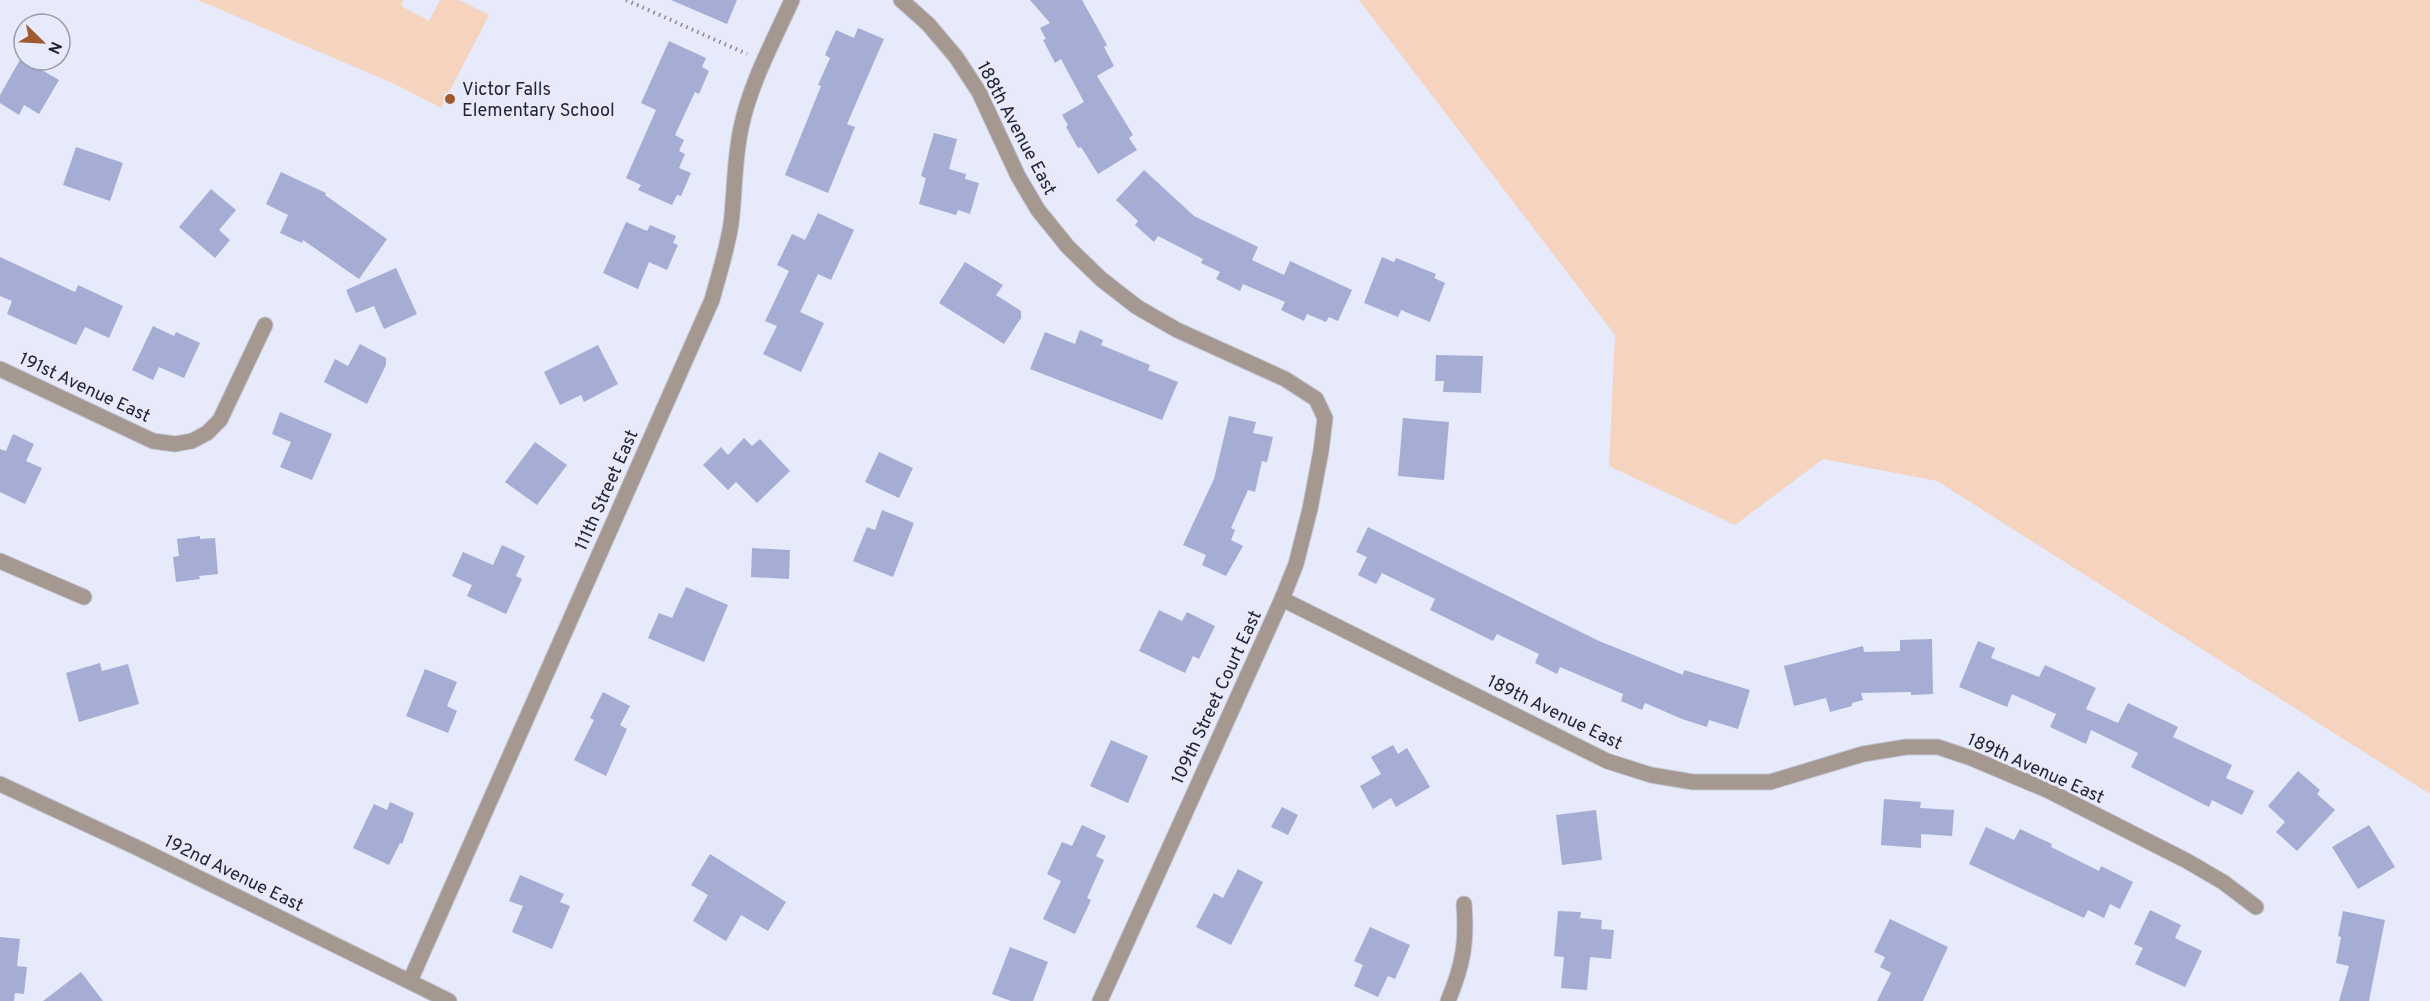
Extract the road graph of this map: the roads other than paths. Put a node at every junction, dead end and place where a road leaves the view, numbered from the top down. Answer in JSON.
{"nodes":[{"id":1,"x":792,"y":0,"type":"edge"},
{"id":2,"x":901,"y":0,"type":"edge"},
{"id":3,"x":265,"y":325,"type":"dead end"},
{"id":4,"x":0,"y":369,"type":"edge"},
{"id":5,"x":1316,"y":399,"type":"joint"},
{"id":6,"x":0,"y":561,"type":"edge"},
{"id":7,"x":84,"y":597,"type":"dead end"},
{"id":8,"x":1282,"y":599,"type":"junction"},
{"id":9,"x":0,"y":784,"type":"edge"},
{"id":10,"x":1464,"y":904,"type":"dead end"},
{"id":11,"x":2256,"y":907,"type":"dead end"},
{"id":12,"x":410,"y":981,"type":"junction"},
{"id":13,"x":449,"y":1001,"type":"edge"},
{"id":14,"x":1100,"y":1001,"type":"edge"},
{"id":15,"x":1448,"y":1001,"type":"edge"}],
"edges":[{"from":1,"to":12,"type":"street","name":"111th Street East"},
{"from":2,"to":5,"type":"street","name":"188th Avenue East"},
{"from":3,"to":4,"type":"street","name":"191st Avenue East"},
{"from":5,"to":8,"type":"street","name":"109th Street Court East"},
{"from":6,"to":7,"type":"street"},
{"from":8,"to":11,"type":"street","name":"189th Avenue East"},
{"from":8,"to":14,"type":"street","name":"109th Street Court East"},
{"from":9,"to":12,"type":"street","name":"192nd Avenue East"},
{"from":10,"to":15,"type":"street"},
{"from":12,"to":13,"type":"street","name":"192nd Avenue East"}]}
